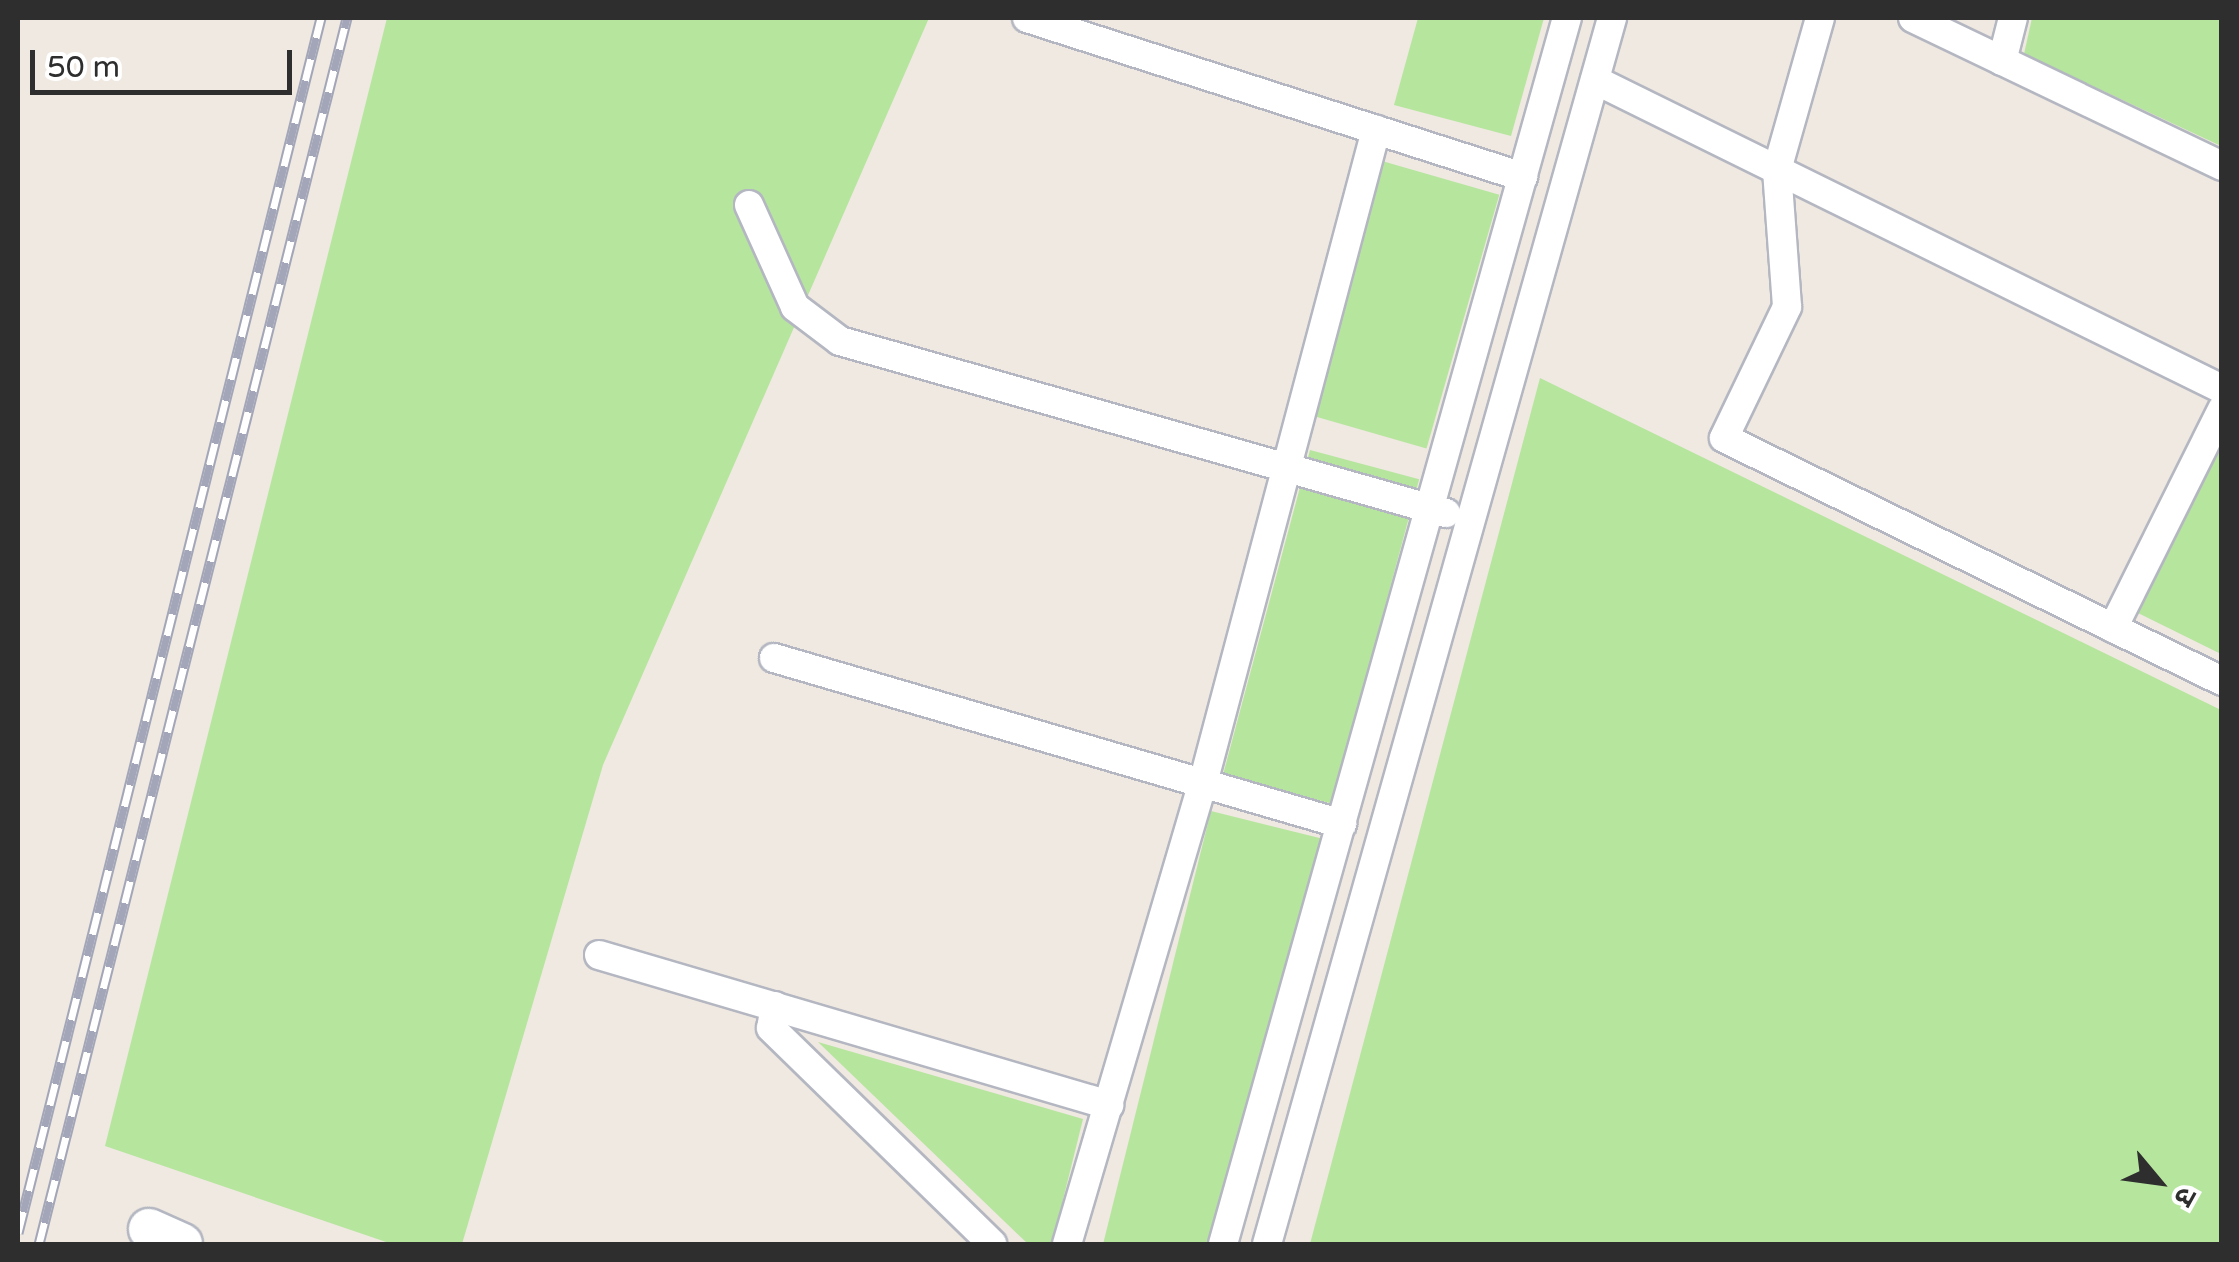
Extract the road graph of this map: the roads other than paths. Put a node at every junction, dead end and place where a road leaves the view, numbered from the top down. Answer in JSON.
{"nodes":[{"id":1,"x":1027,"y":18,"type":"edge"},
{"id":2,"x":1567,"y":18,"type":"edge"},
{"id":3,"x":1612,"y":18,"type":"edge"},
{"id":4,"x":1820,"y":18,"type":"edge"},
{"id":5,"x":1912,"y":18,"type":"edge"},
{"id":6,"x":2013,"y":18,"type":"edge"},
{"id":7,"x":2002,"y":60,"type":"junction"},
{"id":8,"x":1594,"y":80,"type":"junction"},
{"id":9,"x":1376,"y":130,"type":"junction"},
{"id":10,"x":2222,"y":166,"type":"edge"},
{"id":11,"x":1777,"y":170,"type":"junction"},
{"id":12,"x":1523,"y":177,"type":"junction"},
{"id":13,"x":749,"y":205,"type":"dead end"},
{"id":14,"x":2222,"y":388,"type":"edge"},
{"id":15,"x":2222,"y":409,"type":"edge"},
{"id":16,"x":1287,"y":468,"type":"junction"},
{"id":17,"x":1430,"y":508,"type":"junction"},
{"id":18,"x":1470,"y":520,"type":"junction"},
{"id":19,"x":2113,"y":628,"type":"junction"},
{"id":20,"x":774,"y":658,"type":"dead end"},
{"id":21,"x":2222,"y":681,"type":"edge"},
{"id":22,"x":1203,"y":783,"type":"junction"},
{"id":23,"x":1342,"y":824,"type":"junction"},
{"id":24,"x":599,"y":954,"type":"dead end"},
{"id":25,"x":776,"y":1006,"type":"junction"},
{"id":26,"x":1108,"y":1105,"type":"junction"},
{"id":27,"x":992,"y":1244,"type":"edge"},
{"id":28,"x":1067,"y":1244,"type":"edge"},
{"id":29,"x":1223,"y":1244,"type":"edge"},
{"id":30,"x":1267,"y":1244,"type":"edge"}],
"edges":[{"from":1,"to":9,"type":"street"},
{"from":2,"to":12,"type":"street"},
{"from":3,"to":8,"type":"street"},
{"from":4,"to":11,"type":"street"},
{"from":5,"to":7,"type":"street"},
{"from":6,"to":7,"type":"street"},
{"from":7,"to":10,"type":"street"},
{"from":8,"to":11,"type":"street"},
{"from":8,"to":18,"type":"street"},
{"from":9,"to":12,"type":"street"},
{"from":9,"to":16,"type":"street"},
{"from":11,"to":14,"type":"street"},
{"from":11,"to":19,"type":"street"},
{"from":12,"to":17,"type":"street"},
{"from":13,"to":16,"type":"street"},
{"from":15,"to":19,"type":"street"},
{"from":16,"to":17,"type":"street"},
{"from":16,"to":22,"type":"street"},
{"from":17,"to":18,"type":"street"},
{"from":17,"to":23,"type":"street"},
{"from":18,"to":30,"type":"street"},
{"from":19,"to":21,"type":"street"},
{"from":20,"to":22,"type":"street"},
{"from":22,"to":23,"type":"street"},
{"from":22,"to":26,"type":"street"},
{"from":23,"to":29,"type":"street"},
{"from":24,"to":25,"type":"street"},
{"from":25,"to":26,"type":"street"},
{"from":25,"to":27,"type":"street"},
{"from":26,"to":28,"type":"street"}]}
